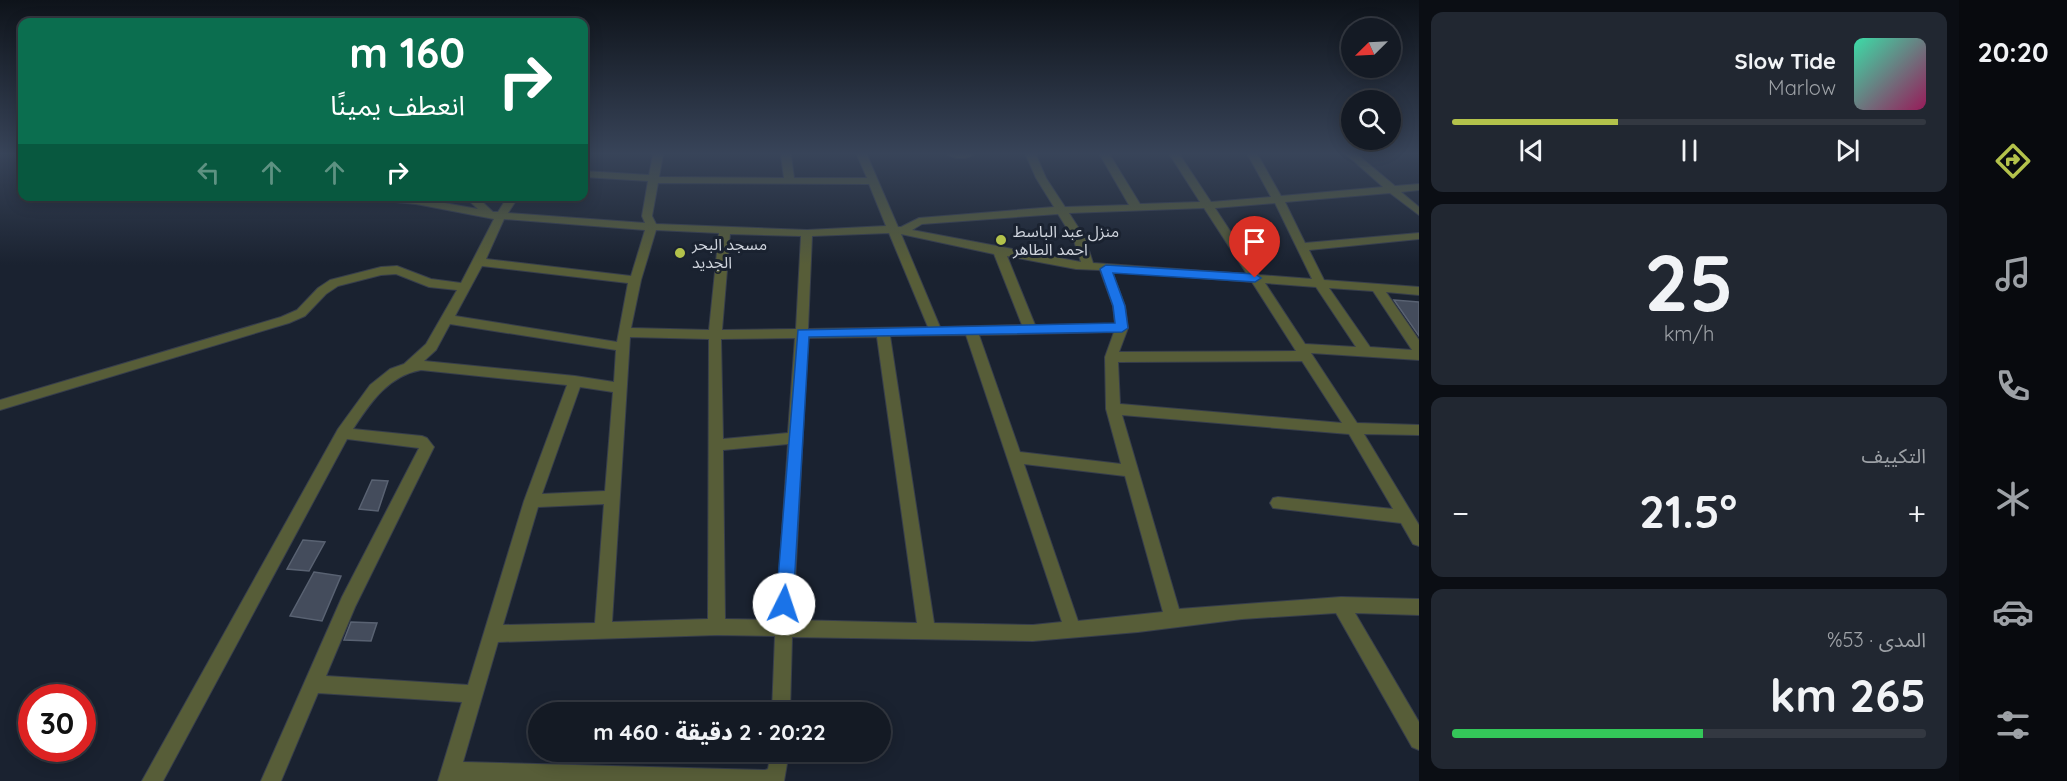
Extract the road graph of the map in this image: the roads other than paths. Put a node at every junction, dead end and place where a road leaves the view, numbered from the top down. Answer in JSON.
{"nodes":[{"id":1,"x":651,"y":191,"type":"edge"},
{"id":2,"x":879,"y":191,"type":"edge"},
{"id":3,"x":1050,"y":191,"type":"edge"},
{"id":4,"x":1127,"y":191,"type":"edge"},
{"id":5,"x":1200,"y":191,"type":"edge"},
{"id":6,"x":1273,"y":191,"type":"edge"},
{"id":7,"x":1370,"y":191,"type":"edge"},
{"id":8,"x":1396,"y":191,"type":"edge"},
{"id":9,"x":427,"y":201,"type":"edge"},
{"id":10,"x":476,"y":201,"type":"edge"},
{"id":11,"x":509,"y":201,"type":"edge"},
{"id":12,"x":1279,"y":201,"type":"junction"},
{"id":13,"x":1210,"y":206,"type":"junction"},
{"id":14,"x":1136,"y":207,"type":"junction"},
{"id":15,"x":1063,"y":210,"type":"junction"},
{"id":16,"x":1419,"y":212,"type":"edge"},
{"id":17,"x":495,"y":215,"type":"junction"},
{"id":18,"x":652,"y":226,"type":"junction"},
{"id":19,"x":899,"y":230,"type":"junction"},
{"id":20,"x":725,"y":231,"type":"junction"},
{"id":21,"x":807,"y":233,"type":"junction"},
{"id":22,"x":1419,"y":236,"type":"edge"},
{"id":23,"x":1303,"y":247,"type":"junction"},
{"id":24,"x":999,"y":251,"type":"junction"},
{"id":25,"x":479,"y":262,"type":"junction"},
{"id":26,"x":1089,"y":267,"type":"junction"},
{"id":27,"x":1106,"y":269,"type":"junction"},
{"id":28,"x":1255,"y":278,"type":"junction"},
{"id":29,"x":635,"y":280,"type":"junction"},
{"id":30,"x":1319,"y":282,"type":"junction"},
{"id":31,"x":465,"y":287,"type":"junction"},
{"id":32,"x":1377,"y":288,"type":"junction"},
{"id":33,"x":1419,"y":291,"type":"edge"},
{"id":34,"x":445,"y":319,"type":"junction"},
{"id":35,"x":1122,"y":328,"type":"junction"},
{"id":36,"x":1030,"y":329,"type":"junction"},
{"id":37,"x":971,"y":330,"type":"junction"},
{"id":38,"x":883,"y":331,"type":"junction"},
{"id":39,"x":936,"y":331,"type":"junction"},
{"id":40,"x":624,"y":332,"type":"junction"},
{"id":41,"x":803,"y":333,"type":"junction"},
{"id":42,"x":715,"y":335,"type":"junction"},
{"id":43,"x":623,"y":347,"type":"junction"},
{"id":44,"x":1419,"y":350,"type":"edge"},
{"id":45,"x":1304,"y":352,"type":"junction"},
{"id":46,"x":1366,"y":352,"type":"junction"},
{"id":47,"x":1419,"y":355,"type":"edge"},
{"id":48,"x":1111,"y":357,"type":"junction"},
{"id":49,"x":409,"y":366,"type":"junction"},
{"id":50,"x":575,"y":381,"type":"junction"},
{"id":51,"x":618,"y":388,"type":"junction"},
{"id":52,"x":0,"y":405,"type":"edge"},
{"id":53,"x":1113,"y":409,"type":"junction"},
{"id":54,"x":1353,"y":428,"type":"junction"},
{"id":55,"x":1419,"y":430,"type":"edge"},
{"id":56,"x":343,"y":433,"type":"junction"},
{"id":57,"x":796,"y":438,"type":"junction"},
{"id":58,"x":716,"y":445,"type":"junction"},
{"id":59,"x":1016,"y":457,"type":"junction"},
{"id":60,"x":1130,"y":471,"type":"junction"},
{"id":61,"x":613,"y":497,"type":"junction"},
{"id":62,"x":532,"y":501,"type":"junction"},
{"id":63,"x":1278,"y":503,"type":"dead end"},
{"id":64,"x":1405,"y":517,"type":"junction"},
{"id":65,"x":1419,"y":539,"type":"edge"},
{"id":66,"x":1341,"y":605,"type":"junction"},
{"id":67,"x":1419,"y":607,"type":"edge"},
{"id":68,"x":1173,"y":618,"type":"junction"},
{"id":69,"x":717,"y":627,"type":"junction"},
{"id":70,"x":782,"y":627,"type":"junction"},
{"id":71,"x":603,"y":629,"type":"junction"},
{"id":72,"x":1074,"y":630,"type":"junction"},
{"id":73,"x":927,"y":632,"type":"junction"},
{"id":74,"x":492,"y":634,"type":"junction"},
{"id":75,"x":313,"y":684,"type":"junction"},
{"id":76,"x":473,"y":694,"type":"junction"},
{"id":77,"x":781,"y":702,"type":"edge"},
{"id":78,"x":1419,"y":740,"type":"edge"},
{"id":79,"x":779,"y":762,"type":"edge"},
{"id":80,"x":449,"y":776,"type":"edge"},
{"id":81,"x":152,"y":781,"type":"edge"},
{"id":82,"x":271,"y":781,"type":"edge"}],
"edges":[{"from":1,"to":18,"type":"street"},
{"from":2,"to":19,"type":"street"},
{"from":3,"to":15,"type":"street"},
{"from":4,"to":14,"type":"street"},
{"from":5,"to":13,"type":"street"},
{"from":6,"to":12,"type":"street"},
{"from":7,"to":12,"type":"street"},
{"from":8,"to":16,"type":"street"},
{"from":9,"to":17,"type":"street"},
{"from":10,"to":17,"type":"street"},
{"from":11,"to":17,"type":"street"},
{"from":12,"to":13,"type":"street"},
{"from":12,"to":23,"type":"street"},
{"from":13,"to":14,"type":"street"},
{"from":13,"to":28,"type":"street"},
{"from":14,"to":15,"type":"street"},
{"from":15,"to":19,"type":"street"},
{"from":15,"to":26,"type":"street"},
{"from":17,"to":18,"type":"street"},
{"from":17,"to":25,"type":"street"},
{"from":18,"to":20,"type":"street"},
{"from":18,"to":29,"type":"street"},
{"from":19,"to":21,"type":"street"},
{"from":19,"to":24,"type":"street"},
{"from":19,"to":39,"type":"street"},
{"from":20,"to":21,"type":"street"},
{"from":20,"to":42,"type":"street"},
{"from":21,"to":41,"type":"street"},
{"from":22,"to":23,"type":"street"},
{"from":23,"to":30,"type":"street"},
{"from":24,"to":26,"type":"street"},
{"from":24,"to":36,"type":"street"},
{"from":25,"to":29,"type":"street"},
{"from":25,"to":31,"type":"street"},
{"from":26,"to":27,"type":"street"},
{"from":27,"to":28,"type":"street"},
{"from":27,"to":35,"type":"street"},
{"from":28,"to":30,"type":"street"},
{"from":28,"to":45,"type":"street"},
{"from":29,"to":40,"type":"street"},
{"from":30,"to":32,"type":"street"},
{"from":30,"to":46,"type":"street"},
{"from":31,"to":34,"type":"street"},
{"from":31,"to":52,"type":"street"},
{"from":32,"to":33,"type":"street"},
{"from":32,"to":44,"type":"street"},
{"from":34,"to":43,"type":"street"},
{"from":34,"to":49,"type":"street"},
{"from":35,"to":36,"type":"street"},
{"from":35,"to":48,"type":"street"},
{"from":36,"to":37,"type":"street"},
{"from":37,"to":39,"type":"street"},
{"from":37,"to":59,"type":"street"},
{"from":38,"to":39,"type":"street"},
{"from":38,"to":41,"type":"street"},
{"from":38,"to":73,"type":"street"},
{"from":40,"to":42,"type":"street"},
{"from":40,"to":43,"type":"street"},
{"from":41,"to":42,"type":"street"},
{"from":41,"to":57,"type":"street"},
{"from":42,"to":58,"type":"street"},
{"from":43,"to":51,"type":"street"},
{"from":45,"to":46,"type":"street"},
{"from":45,"to":48,"type":"street"},
{"from":45,"to":54,"type":"street"},
{"from":46,"to":47,"type":"street"},
{"from":48,"to":53,"type":"street"},
{"from":49,"to":50,"type":"street"},
{"from":49,"to":56,"type":"street"},
{"from":50,"to":51,"type":"street"},
{"from":50,"to":62,"type":"street"},
{"from":51,"to":61,"type":"street"},
{"from":53,"to":54,"type":"street"},
{"from":53,"to":60,"type":"street"},
{"from":54,"to":55,"type":"street"},
{"from":54,"to":64,"type":"street"},
{"from":56,"to":75,"type":"street"},
{"from":56,"to":81,"type":"street"},
{"from":57,"to":58,"type":"street"},
{"from":57,"to":70,"type":"street"},
{"from":58,"to":69,"type":"street"},
{"from":59,"to":60,"type":"street"},
{"from":59,"to":72,"type":"street"},
{"from":60,"to":68,"type":"street"},
{"from":61,"to":62,"type":"street"},
{"from":61,"to":71,"type":"street"},
{"from":62,"to":74,"type":"street"},
{"from":63,"to":64,"type":"street"},
{"from":64,"to":65,"type":"street"},
{"from":66,"to":67,"type":"street"},
{"from":66,"to":68,"type":"street"},
{"from":66,"to":78,"type":"street"},
{"from":68,"to":72,"type":"street"},
{"from":69,"to":70,"type":"street"},
{"from":69,"to":71,"type":"street"},
{"from":70,"to":73,"type":"street"},
{"from":70,"to":77,"type":"street"},
{"from":71,"to":74,"type":"street"},
{"from":72,"to":73,"type":"street"},
{"from":74,"to":76,"type":"street"},
{"from":75,"to":76,"type":"street"},
{"from":75,"to":82,"type":"street"},
{"from":76,"to":80,"type":"street"},
{"from":79,"to":80,"type":"street"}]}
